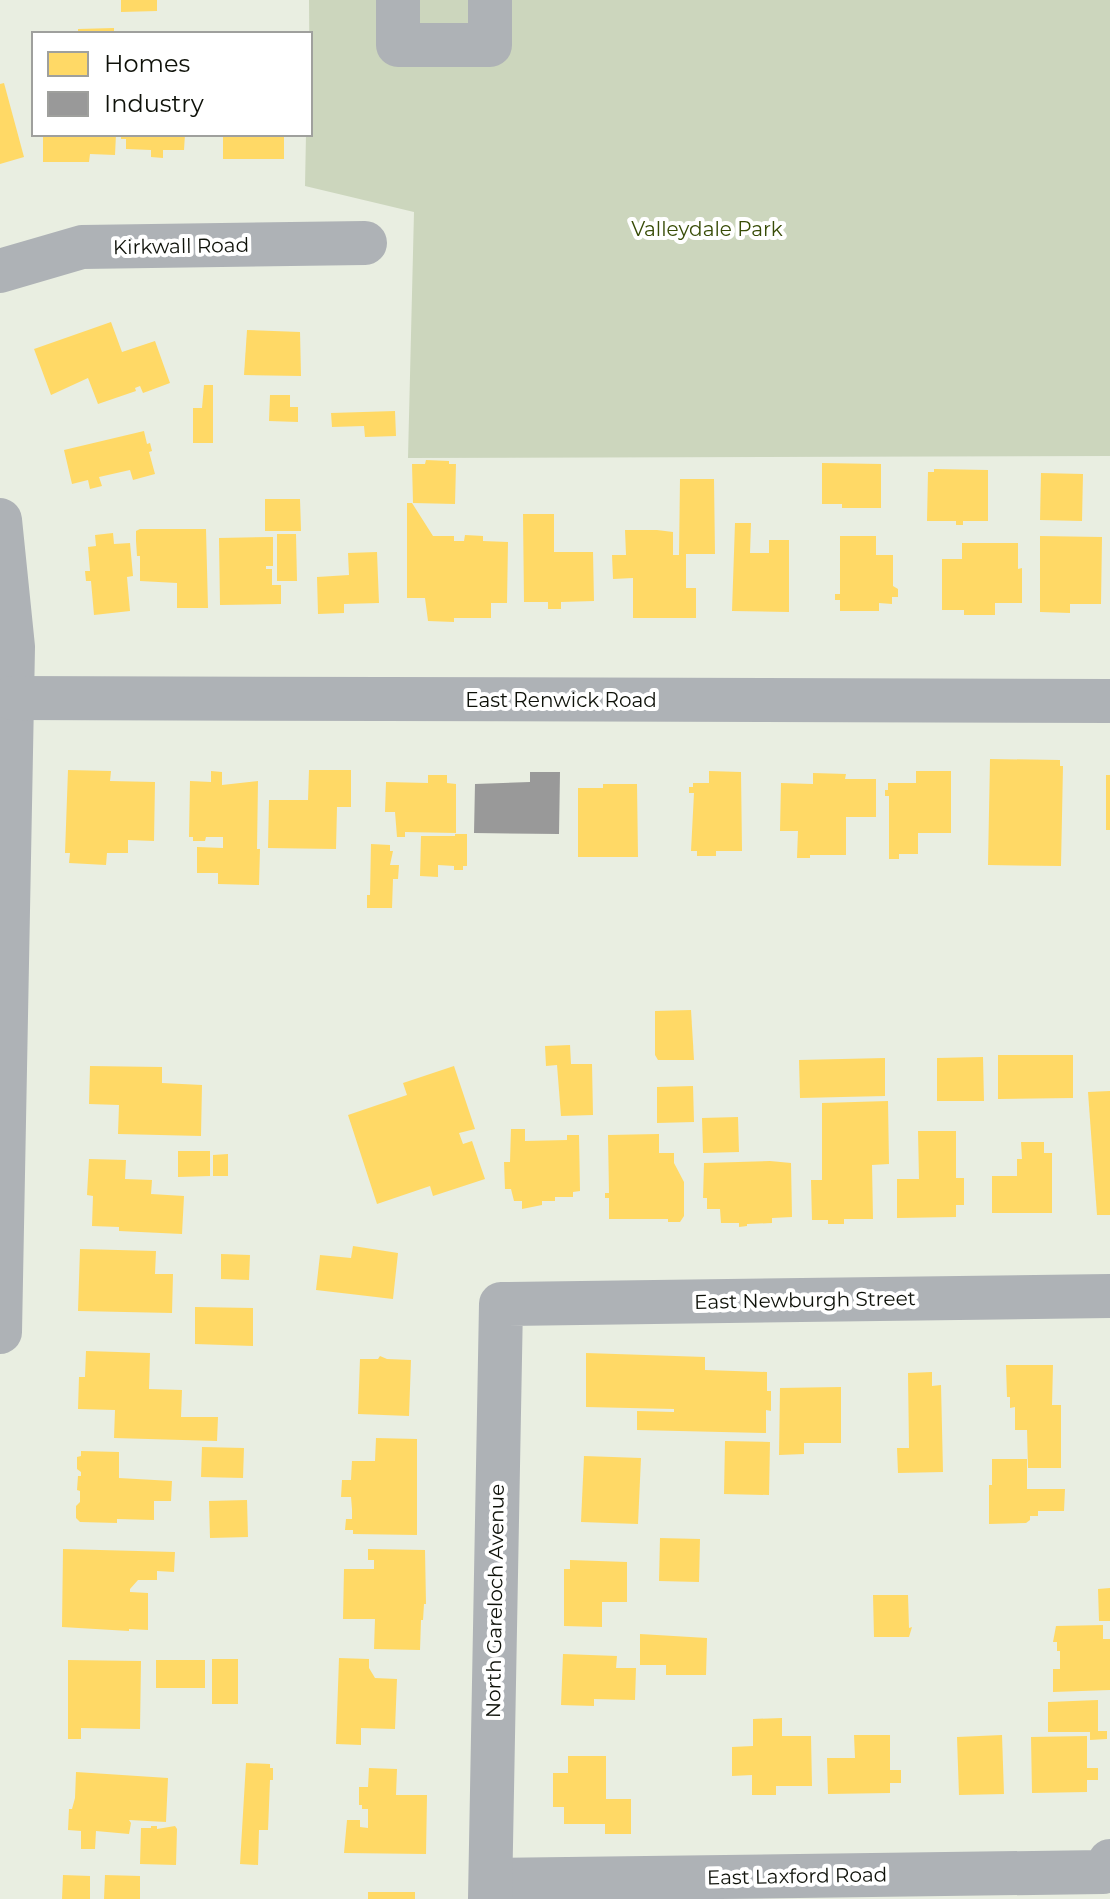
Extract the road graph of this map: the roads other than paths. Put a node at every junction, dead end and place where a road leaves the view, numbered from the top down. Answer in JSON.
{"nodes":[{"id":1,"x":398,"y":0,"type":"edge"},
{"id":2,"x":490,"y":0,"type":"edge"},
{"id":3,"x":365,"y":243,"type":"dead end"},
{"id":4,"x":0,"y":271,"type":"edge"},
{"id":5,"x":0,"y":520,"type":"edge"},
{"id":6,"x":12,"y":698,"type":"junction"},
{"id":7,"x":1110,"y":701,"type":"edge"},
{"id":8,"x":2,"y":1101,"type":"edge"},
{"id":9,"x":1110,"y":1296,"type":"edge"},
{"id":10,"x":501,"y":1304,"type":"joint"},
{"id":11,"x":0,"y":1332,"type":"edge"},
{"id":12,"x":1106,"y":1866,"type":"edge"},
{"id":13,"x":490,"y":1890,"type":"edge"}],
"edges":[{"from":1,"to":2,"type":"street"},
{"from":3,"to":4,"type":"street","name":"Kirkwall Road"},
{"from":5,"to":6,"type":"street"},
{"from":6,"to":7,"type":"street","name":"East Renwick Road"},
{"from":6,"to":8,"type":"street"},
{"from":8,"to":11,"type":"street"},
{"from":9,"to":10,"type":"street","name":"East Newburgh Street"},
{"from":10,"to":13,"type":"street","name":"North Gareloch Avenue"},
{"from":12,"to":13,"type":"street","name":"East Laxford Road"}]}
